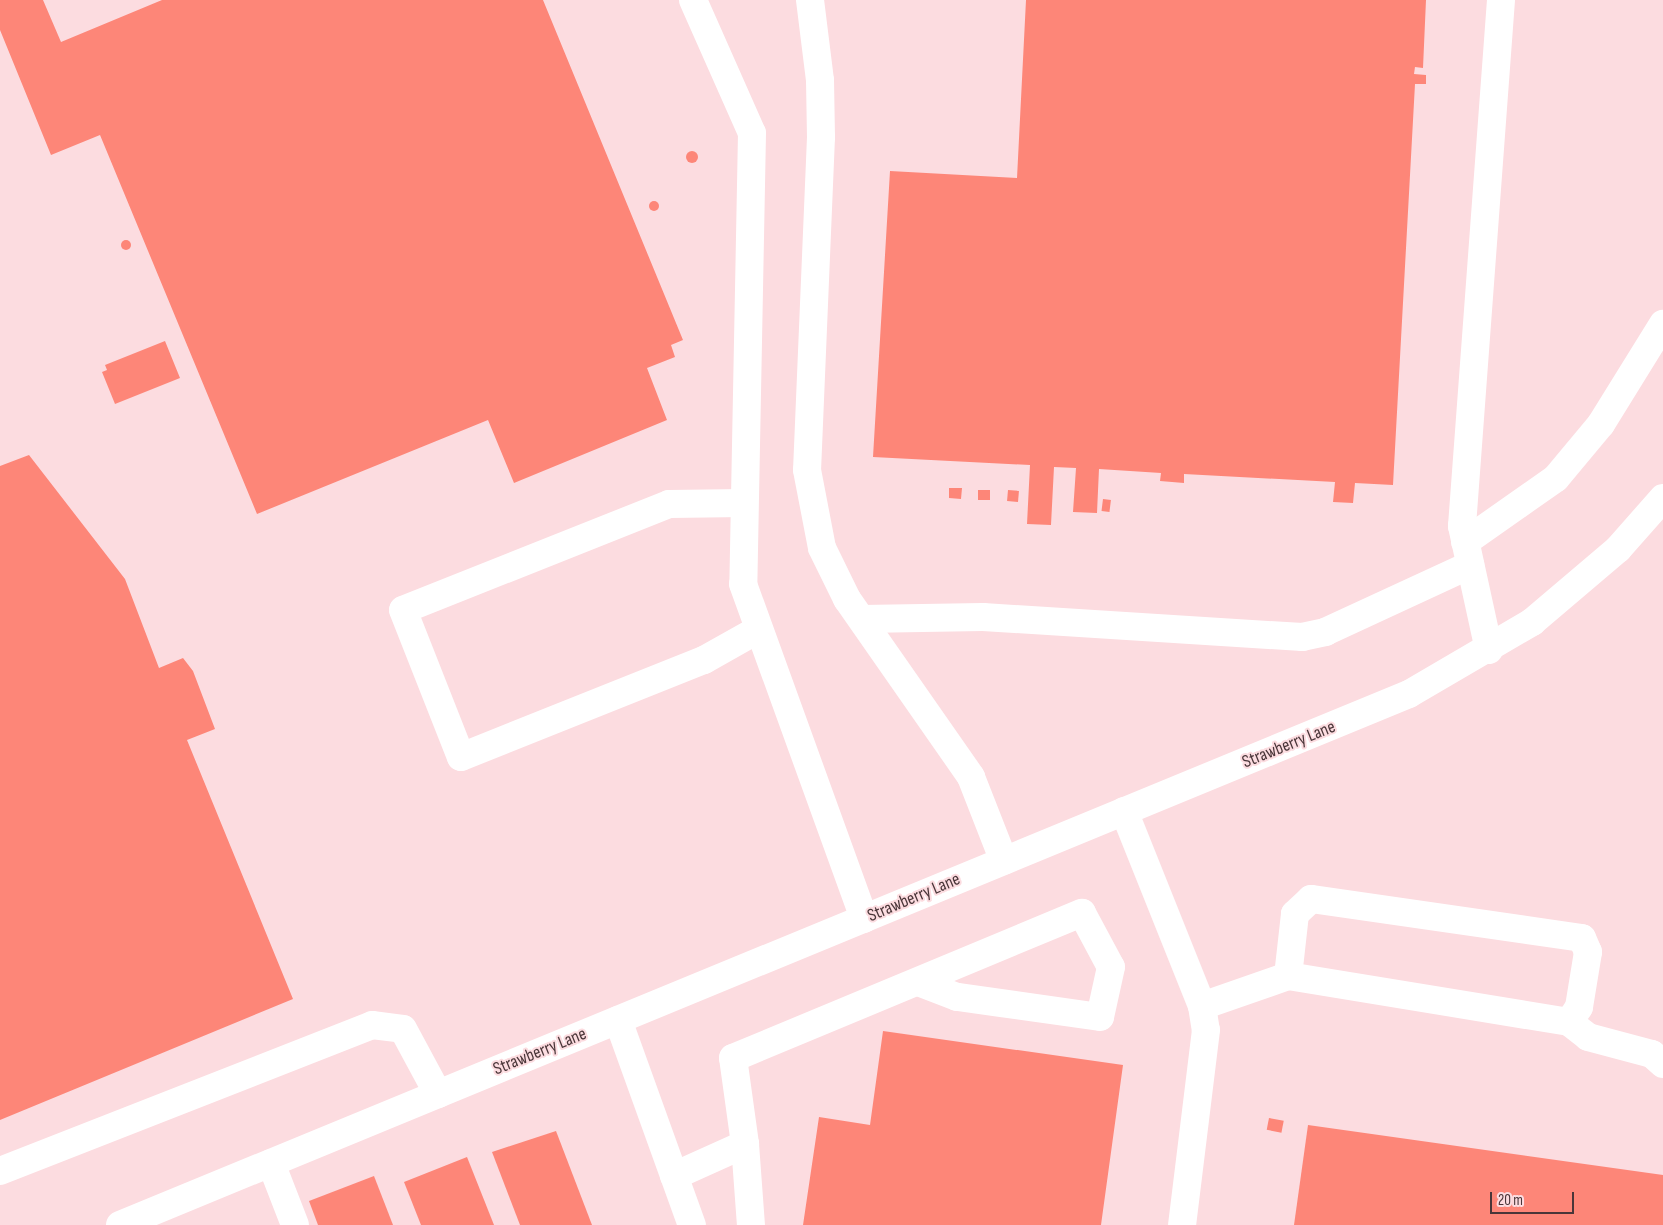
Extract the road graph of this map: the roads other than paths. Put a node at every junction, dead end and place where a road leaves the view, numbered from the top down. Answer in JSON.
{"nodes":[{"id":1,"x":693,"y":0,"type":"edge"},
{"id":2,"x":810,"y":0,"type":"edge"},
{"id":3,"x":1501,"y":0,"type":"edge"},
{"id":4,"x":1663,"y":324,"type":"edge"},
{"id":5,"x":1663,"y":498,"type":"edge"},
{"id":6,"x":744,"y":503,"type":"junction"},
{"id":7,"x":1468,"y":554,"type":"junction"},
{"id":8,"x":862,"y":619,"type":"junction"},
{"id":9,"x":759,"y":629,"type":"junction"},
{"id":10,"x":1489,"y":650,"type":"junction"},
{"id":11,"x":1124,"y":811,"type":"junction"},
{"id":12,"x":1004,"y":861,"type":"junction"},
{"id":13,"x":864,"y":919,"type":"junction"},
{"id":14,"x":1288,"y":976,"type":"junction"},
{"id":15,"x":921,"y":983,"type":"junction"},
{"id":16,"x":1202,"y":1006,"type":"junction"},
{"id":17,"x":618,"y":1020,"type":"junction"},
{"id":18,"x":1569,"y":1022,"type":"junction"},
{"id":19,"x":1663,"y":1064,"type":"edge"},
{"id":20,"x":438,"y":1094,"type":"junction"},
{"id":21,"x":745,"y":1144,"type":"junction"},
{"id":22,"x":271,"y":1163,"type":"junction"},
{"id":23,"x":0,"y":1171,"type":"edge"},
{"id":24,"x":674,"y":1176,"type":"junction"},
{"id":25,"x":120,"y":1225,"type":"edge"},
{"id":26,"x":295,"y":1225,"type":"edge"},
{"id":27,"x":692,"y":1225,"type":"edge"},
{"id":28,"x":751,"y":1225,"type":"edge"},
{"id":29,"x":1182,"y":1225,"type":"edge"}],
"edges":[{"from":1,"to":6,"type":"street"},
{"from":2,"to":8,"type":"street"},
{"from":3,"to":7,"type":"street"},
{"from":4,"to":7,"type":"street"},
{"from":5,"to":10,"type":"street","name":"Strawberry Lane"},
{"from":6,"to":9,"type":"street"},
{"from":6,"to":9,"type":"street"},
{"from":7,"to":8,"type":"street"},
{"from":7,"to":10,"type":"street"},
{"from":8,"to":12,"type":"street"},
{"from":9,"to":13,"type":"street"},
{"from":10,"to":11,"type":"street","name":"Strawberry Lane"},
{"from":11,"to":12,"type":"street","name":"Strawberry Lane"},
{"from":11,"to":16,"type":"street"},
{"from":12,"to":13,"type":"street","name":"Strawberry Lane"},
{"from":13,"to":17,"type":"street","name":"Strawberry Lane"},
{"from":14,"to":16,"type":"street"},
{"from":14,"to":18,"type":"street"},
{"from":14,"to":18,"type":"street"},
{"from":15,"to":15,"type":"street"},
{"from":15,"to":21,"type":"street"},
{"from":16,"to":29,"type":"street"},
{"from":17,"to":20,"type":"street","name":"Strawberry Lane"},
{"from":17,"to":24,"type":"street"},
{"from":18,"to":19,"type":"street"},
{"from":20,"to":22,"type":"street","name":"Strawberry Lane"},
{"from":20,"to":23,"type":"street"},
{"from":21,"to":24,"type":"street"},
{"from":21,"to":28,"type":"street"},
{"from":22,"to":25,"type":"street","name":"Strawberry Lane"},
{"from":22,"to":26,"type":"street"},
{"from":24,"to":27,"type":"street"}]}
